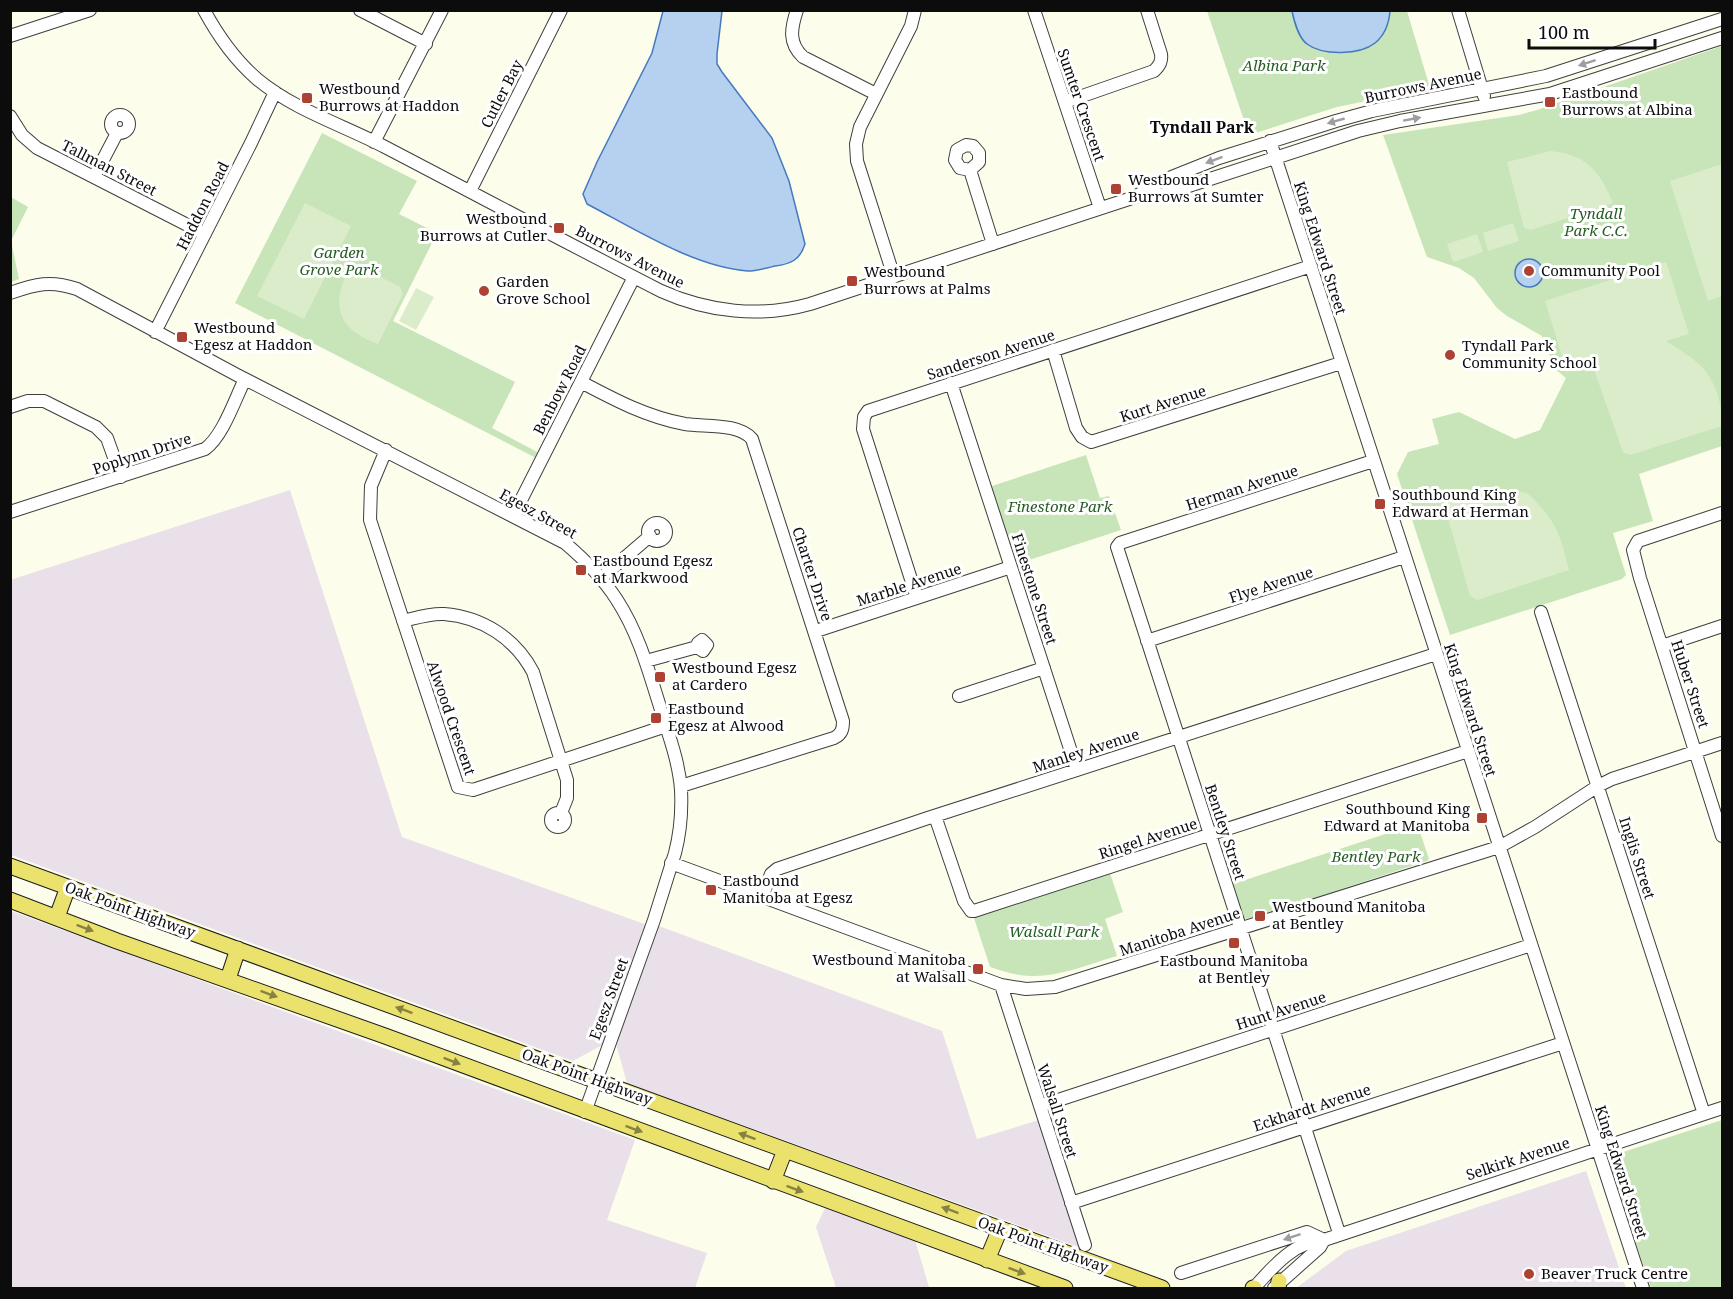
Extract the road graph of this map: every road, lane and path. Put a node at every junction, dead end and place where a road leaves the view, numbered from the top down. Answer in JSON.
{"nodes":[{"id":1,"x":204,"y":10,"type":"edge"},
{"id":2,"x":360,"y":10,"type":"edge"},
{"id":3,"x":442,"y":10,"type":"edge"},
{"id":4,"x":561,"y":10,"type":"edge"},
{"id":5,"x":797,"y":10,"type":"edge"},
{"id":6,"x":915,"y":10,"type":"edge"},
{"id":7,"x":1034,"y":10,"type":"edge"},
{"id":8,"x":1147,"y":10,"type":"edge"},
{"id":9,"x":1458,"y":10,"type":"edge"},
{"id":10,"x":86,"y":11,"type":"edge"},
{"id":11,"x":1722,"y":19,"type":"edge"},
{"id":12,"x":10,"y":36,"type":"edge"},
{"id":13,"x":1722,"y":38,"type":"edge"},
{"id":14,"x":426,"y":44,"type":"junction"},
{"id":15,"x":1482,"y":89,"type":"junction"},
{"id":16,"x":274,"y":92,"type":"junction"},
{"id":17,"x":876,"y":94,"type":"junction"},
{"id":18,"x":1065,"y":102,"type":"junction"},
{"id":19,"x":1487,"y":105,"type":"junction"},
{"id":20,"x":10,"y":116,"type":"edge"},
{"id":21,"x":117,"y":133,"type":"dead end"},
{"id":22,"x":1270,"y":141,"type":"junction"},
{"id":23,"x":374,"y":142,"type":"junction"},
{"id":24,"x":1276,"y":159,"type":"junction"},
{"id":25,"x":970,"y":170,"type":"dead end"},
{"id":26,"x":94,"y":177,"type":"junction"},
{"id":27,"x":470,"y":191,"type":"junction"},
{"id":28,"x":1135,"y":197,"type":"junction"},
{"id":29,"x":1100,"y":208,"type":"junction"},
{"id":30,"x":205,"y":234,"type":"junction"},
{"id":31,"x":993,"y":244,"type":"junction"},
{"id":32,"x":1311,"y":266,"type":"junction"},
{"id":33,"x":634,"y":277,"type":"junction"},
{"id":34,"x":894,"y":277,"type":"junction"},
{"id":35,"x":10,"y":292,"type":"edge"},
{"id":36,"x":155,"y":332,"type":"junction"},
{"id":37,"x":1053,"y":350,"type":"junction"},
{"id":38,"x":1341,"y":363,"type":"junction"},
{"id":39,"x":245,"y":379,"type":"junction"},
{"id":40,"x":581,"y":382,"type":"junction"},
{"id":41,"x":951,"y":383,"type":"junction"},
{"id":42,"x":10,"y":407,"type":"edge"},
{"id":43,"x":386,"y":450,"type":"junction"},
{"id":44,"x":1373,"y":461,"type":"junction"},
{"id":45,"x":121,"y":477,"type":"junction"},
{"id":46,"x":10,"y":512,"type":"edge"},
{"id":47,"x":1722,"y":513,"type":"edge"},
{"id":48,"x":513,"y":516,"type":"junction"},
{"id":49,"x":650,"y":536,"type":"dead end"},
{"id":50,"x":1120,"y":543,"type":"joint"},
{"id":51,"x":1404,"y":556,"type":"junction"},
{"id":52,"x":1011,"y":567,"type":"junction"},
{"id":53,"x":601,"y":578,"type":"junction"},
{"id":54,"x":917,"y":598,"type":"junction"},
{"id":55,"x":1541,"y":612,"type":"dead end"},
{"id":56,"x":402,"y":621,"type":"junction"},
{"id":57,"x":1722,"y":626,"type":"edge"},
{"id":58,"x":816,"y":631,"type":"junction"},
{"id":59,"x":1147,"y":641,"type":"junction"},
{"id":60,"x":1662,"y":646,"type":"junction"},
{"id":61,"x":697,"y":647,"type":"dead end"},
{"id":62,"x":1436,"y":654,"type":"junction"},
{"id":63,"x":646,"y":661,"type":"junction"},
{"id":64,"x":1044,"y":668,"type":"junction"},
{"id":65,"x":959,"y":696,"type":"dead end"},
{"id":66,"x":666,"y":726,"type":"junction"},
{"id":67,"x":1178,"y":738,"type":"junction"},
{"id":68,"x":1722,"y":742,"type":"edge"},
{"id":69,"x":1468,"y":751,"type":"junction"},
{"id":70,"x":1695,"y":751,"type":"junction"},
{"id":71,"x":562,"y":761,"type":"junction"},
{"id":72,"x":1077,"y":770,"type":"junction"},
{"id":73,"x":681,"y":786,"type":"junction"},
{"id":74,"x":1598,"y":786,"type":"junction"},
{"id":75,"x":561,"y":813,"type":"dead end"},
{"id":76,"x":934,"y":816,"type":"junction"},
{"id":77,"x":1210,"y":835,"type":"junction"},
{"id":78,"x":1722,"y":836,"type":"edge"},
{"id":79,"x":1499,"y":847,"type":"junction"},
{"id":80,"x":671,"y":863,"type":"junction"},
{"id":81,"x":10,"y":866,"type":"edge"},
{"id":82,"x":68,"y":887,"type":"junction"},
{"id":83,"x":762,"y":897,"type":"junction"},
{"id":84,"x":10,"y":900,"type":"edge"},
{"id":85,"x":57,"y":917,"type":"junction"},
{"id":86,"x":1240,"y":929,"type":"junction"},
{"id":87,"x":1531,"y":945,"type":"junction"},
{"id":88,"x":238,"y":949,"type":"junction"},
{"id":89,"x":228,"y":979,"type":"junction"},
{"id":90,"x":1001,"y":985,"type":"junction"},
{"id":91,"x":1273,"y":1030,"type":"junction"},
{"id":92,"x":1563,"y":1042,"type":"junction"},
{"id":93,"x":597,"y":1080,"type":"junction"},
{"id":94,"x":1040,"y":1106,"type":"junction"},
{"id":95,"x":1722,"y":1108,"type":"edge"},
{"id":96,"x":585,"y":1112,"type":"junction"},
{"id":97,"x":1704,"y":1114,"type":"junction"},
{"id":98,"x":1305,"y":1127,"type":"junction"},
{"id":99,"x":1598,"y":1149,"type":"junction"},
{"id":100,"x":785,"y":1150,"type":"junction"},
{"id":101,"x":773,"y":1181,"type":"junction"},
{"id":102,"x":1071,"y":1203,"type":"junction"},
{"id":103,"x":1000,"y":1229,"type":"junction"},
{"id":104,"x":1339,"y":1233,"type":"junction"},
{"id":105,"x":1324,"y":1240,"type":"junction"},
{"id":106,"x":1085,"y":1245,"type":"dead end"},
{"id":107,"x":1261,"y":1247,"type":"junction"},
{"id":108,"x":987,"y":1260,"type":"junction"},
{"id":109,"x":1181,"y":1273,"type":"dead end"},
{"id":110,"x":1276,"y":1282,"type":"edge"},
{"id":111,"x":1065,"y":1288,"type":"edge"},
{"id":112,"x":1162,"y":1288,"type":"edge"},
{"id":113,"x":1254,"y":1288,"type":"edge"},
{"id":114,"x":1643,"y":1288,"type":"edge"}],
"edges":[{"from":1,"to":16,"type":"street","name":"Burrows Avenue"},
{"from":2,"to":14,"type":"street"},
{"from":3,"to":14,"type":"street"},
{"from":4,"to":27,"type":"street","name":"Cutler Bay"},
{"from":5,"to":17,"type":"street"},
{"from":6,"to":17,"type":"street"},
{"from":7,"to":18,"type":"street","name":"Sumter Crescent"},
{"from":8,"to":18,"type":"street"},
{"from":9,"to":15,"type":"street"},
{"from":10,"to":12,"type":"street"},
{"from":11,"to":15,"type":"street","name":"Burrows Avenue","one_way":true},
{"from":13,"to":19,"type":"street","name":"Burrows Avenue"},
{"from":14,"to":23,"type":"street"},
{"from":15,"to":19,"type":"street"},
{"from":15,"to":22,"type":"street","name":"Burrows Avenue","one_way":true},
{"from":16,"to":23,"type":"street","name":"Burrows Avenue"},
{"from":16,"to":30,"type":"street","name":"Haddon Road"},
{"from":17,"to":34,"type":"street"},
{"from":18,"to":29,"type":"street","name":"Sumter Crescent"},
{"from":24,"to":19,"type":"street","name":"Burrows Avenue","one_way":true},
{"from":20,"to":26,"type":"street","name":"Tallman Street"},
{"from":21,"to":26,"type":"street"},
{"from":22,"to":24,"type":"street","name":"King Edward Street"},
{"from":22,"to":28,"type":"street","name":"Burrows Avenue","one_way":true},
{"from":23,"to":27,"type":"street","name":"Burrows Avenue"},
{"from":24,"to":28,"type":"street","name":"Burrows Avenue"},
{"from":24,"to":32,"type":"street","name":"King Edward Street"},
{"from":25,"to":31,"type":"street"},
{"from":26,"to":30,"type":"street","name":"Tallman Street"},
{"from":27,"to":33,"type":"street","name":"Burrows Avenue"},
{"from":28,"to":29,"type":"street","name":"Burrows Avenue"},
{"from":29,"to":31,"type":"street","name":"Burrows Avenue"},
{"from":30,"to":36,"type":"street","name":"Haddon Road"},
{"from":31,"to":34,"type":"street","name":"Burrows Avenue"},
{"from":32,"to":37,"type":"street","name":"Sanderson Avenue"},
{"from":32,"to":38,"type":"street","name":"King Edward Street"},
{"from":33,"to":34,"type":"street","name":"Burrows Avenue"},
{"from":33,"to":40,"type":"street","name":"Benbow Road"},
{"from":35,"to":36,"type":"street","name":"Egesz Street"},
{"from":36,"to":39,"type":"street","name":"Egesz Street"},
{"from":37,"to":38,"type":"street","name":"Kurt Avenue"},
{"from":37,"to":41,"type":"street","name":"Sanderson Avenue"},
{"from":38,"to":44,"type":"street","name":"King Edward Street"},
{"from":39,"to":43,"type":"street","name":"Egesz Street"},
{"from":39,"to":45,"type":"street","name":"Poplynn Drive"},
{"from":40,"to":48,"type":"street","name":"Benbow Road"},
{"from":40,"to":58,"type":"street","name":"Charter Drive"},
{"from":41,"to":52,"type":"street","name":"Finestone Street"},
{"from":41,"to":54,"type":"street","name":"Sanderson Avenue"},
{"from":42,"to":45,"type":"street"},
{"from":43,"to":48,"type":"street","name":"Egesz Street"},
{"from":43,"to":56,"type":"street","name":"Alwood Crescent"},
{"from":44,"to":50,"type":"street","name":"Herman Avenue"},
{"from":44,"to":51,"type":"street","name":"King Edward Street"},
{"from":45,"to":46,"type":"street","name":"Poplynn Drive"},
{"from":47,"to":60,"type":"street","name":"Huber Street"},
{"from":48,"to":53,"type":"street","name":"Egesz Street"},
{"from":49,"to":53,"type":"street"},
{"from":50,"to":59,"type":"street","name":"Bentley Street"},
{"from":51,"to":59,"type":"street","name":"Flye Avenue"},
{"from":51,"to":62,"type":"street","name":"King Edward Street"},
{"from":52,"to":54,"type":"street","name":"Marble Avenue"},
{"from":52,"to":64,"type":"street","name":"Finestone Street"},
{"from":53,"to":63,"type":"street","name":"Egesz Street"},
{"from":54,"to":58,"type":"street","name":"Marble Avenue"},
{"from":55,"to":74,"type":"street","name":"Inglis Street"},
{"from":56,"to":71,"type":"street"},
{"from":56,"to":71,"type":"street","name":"Alwood Crescent"},
{"from":57,"to":60,"type":"street"},
{"from":58,"to":73,"type":"street","name":"Charter Drive"},
{"from":59,"to":67,"type":"street","name":"Bentley Street"},
{"from":60,"to":70,"type":"street","name":"Huber Street"},
{"from":61,"to":63,"type":"street"},
{"from":62,"to":67,"type":"street","name":"Manley Avenue"},
{"from":62,"to":69,"type":"street","name":"King Edward Street"},
{"from":63,"to":66,"type":"street","name":"Egesz Street"},
{"from":64,"to":65,"type":"street"},
{"from":64,"to":72,"type":"street","name":"Finestone Street"},
{"from":66,"to":71,"type":"street","name":"Alwood Crescent"},
{"from":66,"to":73,"type":"street","name":"Egesz Street"},
{"from":67,"to":72,"type":"street","name":"Manley Avenue"},
{"from":67,"to":77,"type":"street","name":"Bentley Street"},
{"from":68,"to":70,"type":"street","name":"Manitoba Avenue"},
{"from":69,"to":77,"type":"street","name":"Ringel Avenue"},
{"from":69,"to":79,"type":"street","name":"King Edward Street"},
{"from":70,"to":74,"type":"street","name":"Manitoba Avenue"},
{"from":70,"to":78,"type":"street","name":"Huber Street"},
{"from":71,"to":75,"type":"street"},
{"from":72,"to":76,"type":"street","name":"Manley Avenue"},
{"from":73,"to":80,"type":"street","name":"Egesz Street"},
{"from":74,"to":79,"type":"street","name":"Manitoba Avenue"},
{"from":74,"to":97,"type":"street","name":"Inglis Street"},
{"from":76,"to":77,"type":"street","name":"Ringel Avenue"},
{"from":76,"to":83,"type":"street","name":"Manley Avenue"},
{"from":77,"to":86,"type":"street","name":"Bentley Street"},
{"from":79,"to":86,"type":"street","name":"Manitoba Avenue"},
{"from":79,"to":87,"type":"street","name":"King Edward Street"},
{"from":80,"to":83,"type":"street","name":"Manitoba Avenue"},
{"from":80,"to":93,"type":"street","name":"Egesz Street"},
{"from":81,"to":82,"type":"main road","name":"Oak Point Highway"},
{"from":82,"to":85,"type":"main road"},
{"from":82,"to":88,"type":"main road","name":"Oak Point Highway"},
{"from":83,"to":90,"type":"street","name":"Manitoba Avenue"},
{"from":84,"to":85,"type":"main road"},
{"from":85,"to":89,"type":"main road","one_way":true},
{"from":86,"to":90,"type":"street","name":"Manitoba Avenue"},
{"from":86,"to":91,"type":"street","name":"Bentley Street"},
{"from":87,"to":91,"type":"street","name":"Hunt Avenue"},
{"from":87,"to":92,"type":"street","name":"King Edward Street"},
{"from":88,"to":89,"type":"main road"},
{"from":93,"to":88,"type":"main road","name":"Oak Point Highway","one_way":true},
{"from":89,"to":96,"type":"main road","one_way":true},
{"from":90,"to":94,"type":"street","name":"Walsall Street"},
{"from":91,"to":94,"type":"street","name":"Hunt Avenue"},
{"from":91,"to":98,"type":"street","name":"Bentley Street"},
{"from":92,"to":98,"type":"street","name":"Eckhardt Avenue"},
{"from":92,"to":99,"type":"street","name":"King Edward Street"},
{"from":93,"to":96,"type":"street","name":"Egesz Street"},
{"from":100,"to":93,"type":"main road","name":"Oak Point Highway","one_way":true},
{"from":94,"to":102,"type":"street","name":"Walsall Street"},
{"from":95,"to":97,"type":"street","name":"Selkirk Avenue"},
{"from":96,"to":101,"type":"main road","one_way":true},
{"from":97,"to":99,"type":"street","name":"Selkirk Avenue"},
{"from":98,"to":102,"type":"street","name":"Eckhardt Avenue"},
{"from":98,"to":104,"type":"street","name":"Bentley Street"},
{"from":99,"to":104,"type":"street","name":"Selkirk Avenue"},
{"from":99,"to":114,"type":"street","name":"King Edward Street"},
{"from":100,"to":101,"type":"main road"},
{"from":103,"to":100,"type":"main road","name":"Oak Point Highway","one_way":true},
{"from":101,"to":108,"type":"main road","one_way":true},
{"from":102,"to":106,"type":"street","name":"Walsall Street"},
{"from":103,"to":108,"type":"main road"},
{"from":103,"to":112,"type":"main road","name":"Oak Point Highway"},
{"from":104,"to":105,"type":"street","name":"Selkirk Avenue"},
{"from":105,"to":107,"type":"street","one_way":true},
{"from":105,"to":110,"type":"street","name":"Selkirk Avenue"},
{"from":107,"to":109,"type":"street"},
{"from":107,"to":110,"type":"street"},
{"from":108,"to":111,"type":"main road","one_way":true},
{"from":110,"to":113,"type":"street","name":"Selkirk Avenue"}]}
